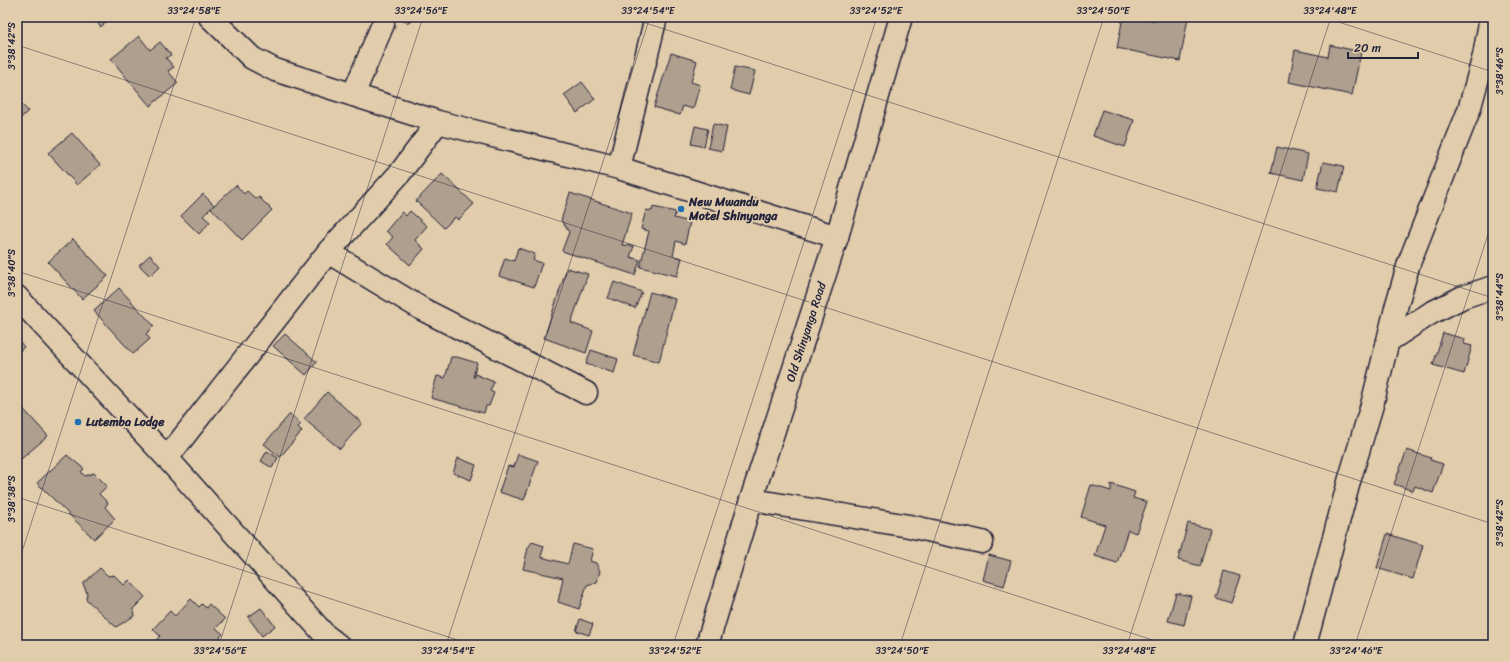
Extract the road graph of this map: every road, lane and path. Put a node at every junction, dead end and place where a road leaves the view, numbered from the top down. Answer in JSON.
{"nodes":[{"id":1,"x":210,"y":17,"type":"edge"},
{"id":2,"x":656,"y":17,"type":"edge"},
{"id":3,"x":901,"y":17,"type":"edge"},
{"id":4,"x":1492,"y":17,"type":"edge"},
{"id":5,"x":383,"y":24,"type":"dead end"},
{"id":6,"x":353,"y":95,"type":"junction"},
{"id":7,"x":438,"y":122,"type":"junction"},
{"id":8,"x":619,"y":168,"type":"junction"},
{"id":9,"x":837,"y":237,"type":"junction"},
{"id":10,"x":328,"y":252,"type":"junction"},
{"id":11,"x":1493,"y":287,"type":"edge"},
{"id":12,"x":17,"y":297,"type":"edge"},
{"id":13,"x":1388,"y":341,"type":"junction"},
{"id":14,"x":586,"y":393,"type":"dead end"},
{"id":15,"x":167,"y":458,"type":"junction"},
{"id":16,"x":750,"y":500,"type":"junction"},
{"id":17,"x":982,"y":542,"type":"dead end"},
{"id":18,"x":328,"y":642,"type":"edge"},
{"id":19,"x":706,"y":645,"type":"edge"},
{"id":20,"x":1305,"y":645,"type":"edge"}],
"edges":[{"from":1,"to":6,"type":"street"},
{"from":2,"to":8,"type":"street"},
{"from":3,"to":9,"type":"street","name":"Old Shinyanga Road"},
{"from":4,"to":13,"type":"street"},
{"from":5,"to":6,"type":"street"},
{"from":6,"to":7,"type":"street"},
{"from":7,"to":8,"type":"street"},
{"from":7,"to":10,"type":"street"},
{"from":8,"to":9,"type":"street"},
{"from":9,"to":16,"type":"street","name":"Old Shinyanga Road"},
{"from":10,"to":14,"type":"street"},
{"from":10,"to":15,"type":"street"},
{"from":11,"to":13,"type":"street"},
{"from":12,"to":15,"type":"street"},
{"from":13,"to":20,"type":"street"},
{"from":15,"to":18,"type":"street"},
{"from":16,"to":17,"type":"street"},
{"from":16,"to":19,"type":"street","name":"Old Shinyanga Road"}]}
